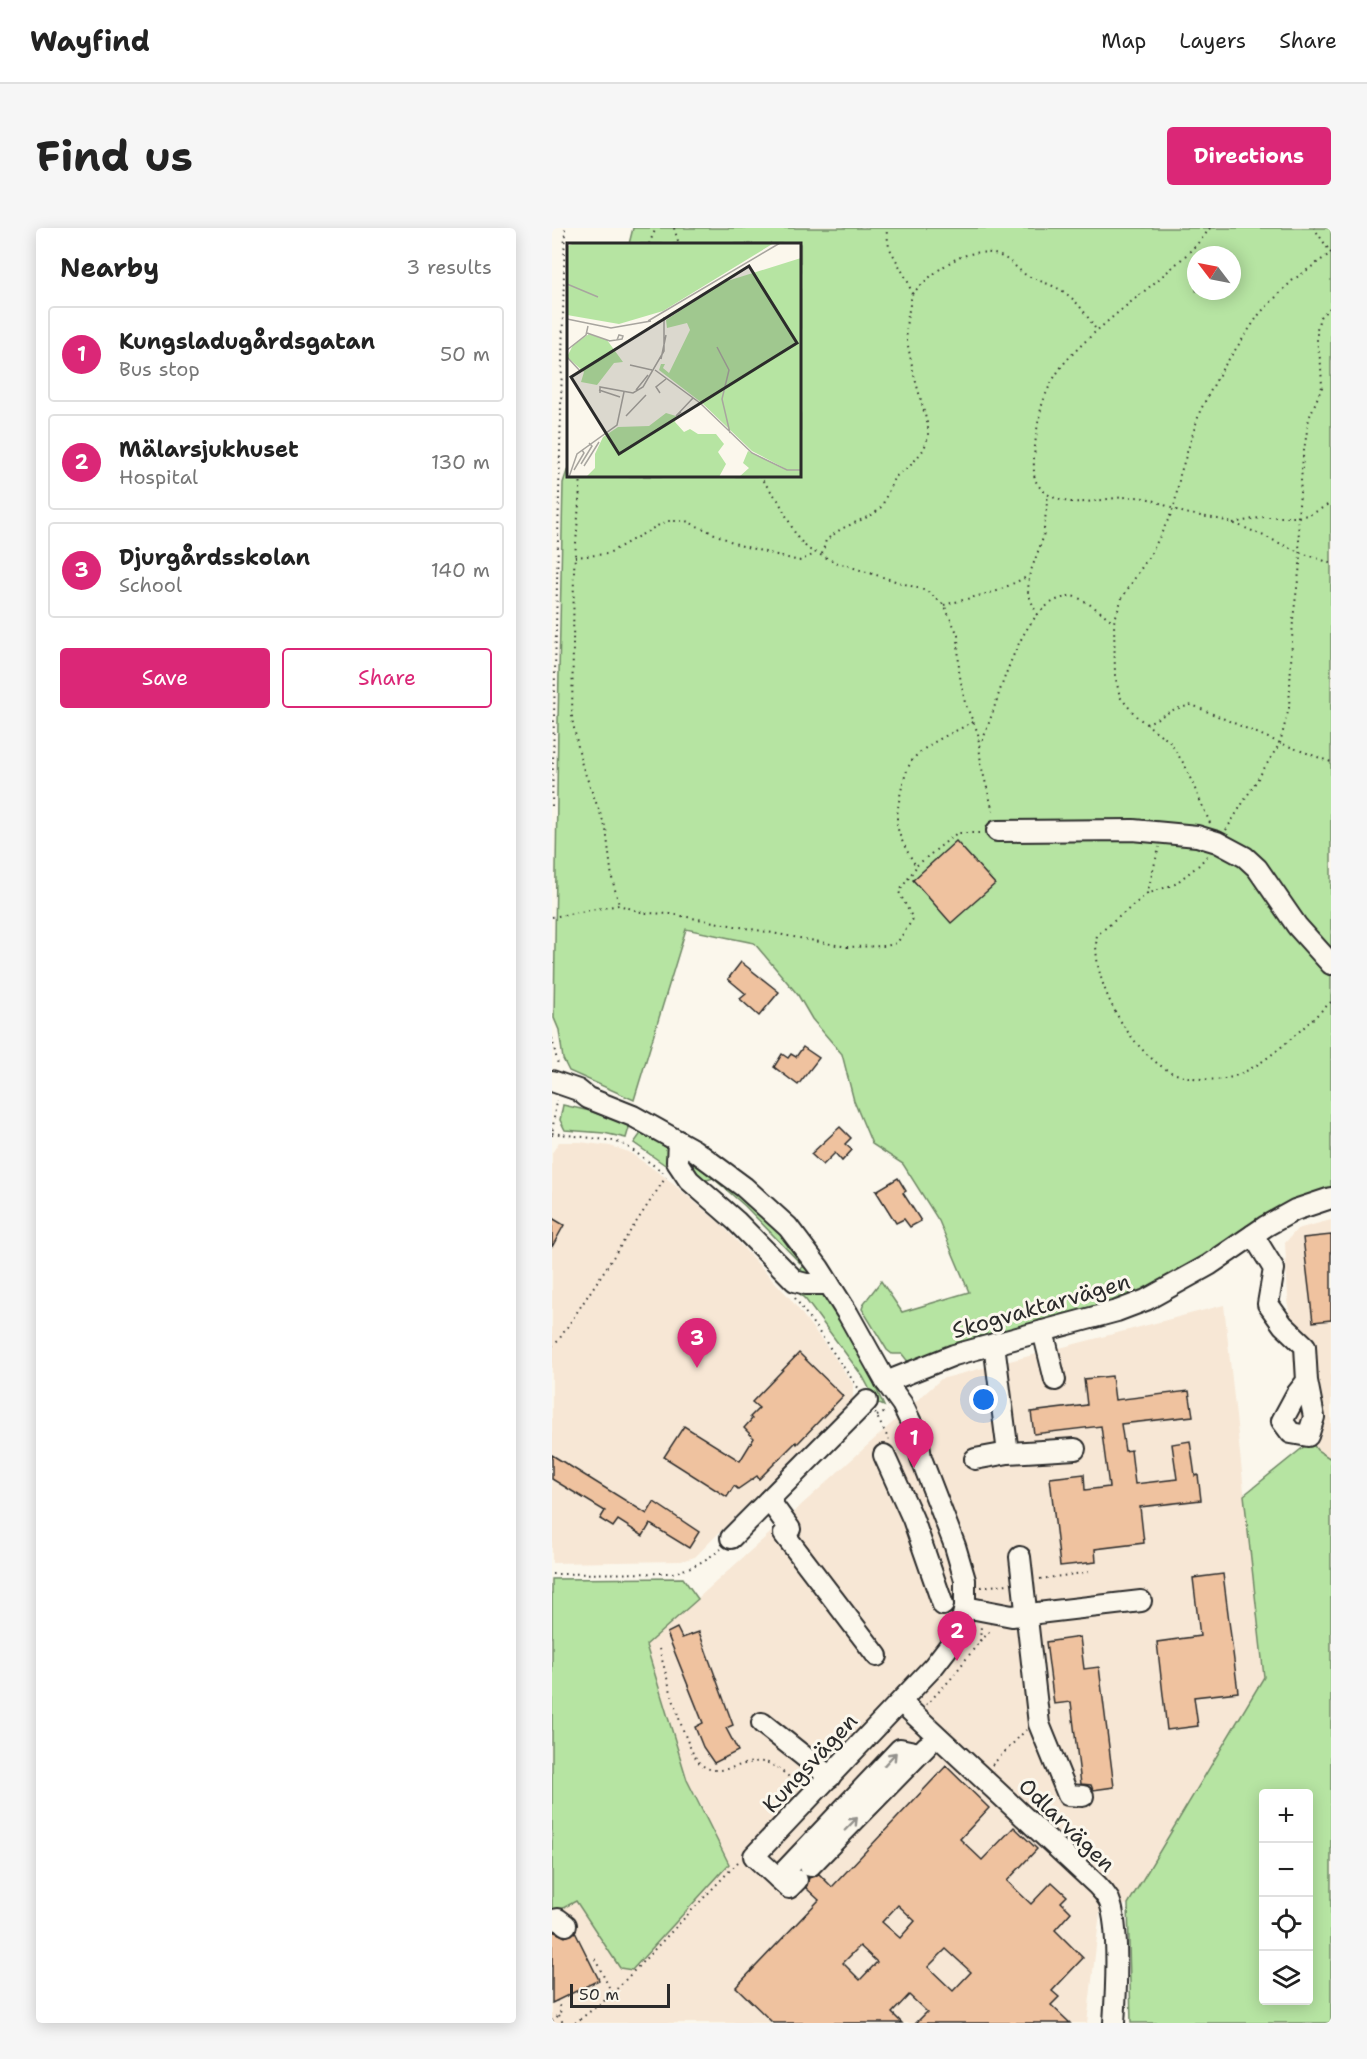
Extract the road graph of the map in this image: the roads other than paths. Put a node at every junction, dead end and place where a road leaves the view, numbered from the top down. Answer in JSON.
{"nodes":[{"id":1,"x":997,"y":831,"type":"road end"},
{"id":2,"x":1331,"y":964,"type":"edge"},
{"id":3,"x":555,"y":1076,"type":"edge"},
{"id":4,"x":588,"y":1098,"type":"junction"},
{"id":5,"x":554,"y":1100,"type":"edge"},
{"id":6,"x":678,"y":1141,"type":"junction"},
{"id":7,"x":1331,"y":1197,"type":"edge"},
{"id":8,"x":1253,"y":1234,"type":"junction"},
{"id":9,"x":829,"y":1284,"type":"junction"},
{"id":10,"x":1043,"y":1331,"type":"junction"},
{"id":11,"x":994,"y":1344,"type":"junction"},
{"id":12,"x":1056,"y":1380,"type":"dead end"},
{"id":13,"x":1307,"y":1381,"type":"dead end"},
{"id":14,"x":886,"y":1382,"type":"junction"},
{"id":15,"x":878,"y":1409,"type":"junction"},
{"id":16,"x":1075,"y":1449,"type":"dead end"},
{"id":17,"x":888,"y":1450,"type":"road end"},
{"id":18,"x":1008,"y":1453,"type":"junction"},
{"id":19,"x":921,"y":1458,"type":"junction"},
{"id":20,"x":975,"y":1459,"type":"dead end"},
{"id":21,"x":769,"y":1500,"type":"junction"},
{"id":22,"x":944,"y":1518,"type":"junction"},
{"id":23,"x":917,"y":1530,"type":"junction"},
{"id":24,"x":731,"y":1538,"type":"road end"},
{"id":25,"x":1020,"y":1557,"type":"dead end"},
{"id":26,"x":1142,"y":1601,"type":"dead end"},
{"id":27,"x":943,"y":1605,"type":"dead end"},
{"id":28,"x":974,"y":1609,"type":"junction"},
{"id":29,"x":1026,"y":1614,"type":"junction"},
{"id":30,"x":877,"y":1656,"type":"dead end"},
{"id":31,"x":901,"y":1702,"type":"junction"},
{"id":32,"x":762,"y":1723,"type":"dead end"},
{"id":33,"x":937,"y":1735,"type":"junction"},
{"id":34,"x":830,"y":1777,"type":"junction"},
{"id":35,"x":1083,"y":1796,"type":"dead end"},
{"id":36,"x":783,"y":1827,"type":"junction"},
{"id":37,"x":796,"y":1872,"type":"junction"},
{"id":38,"x":1114,"y":2023,"type":"edge"}],
"edges":[{"from":1,"to":2,"type":"street"},
{"from":3,"to":4,"type":"street"},
{"from":4,"to":5,"type":"street"},
{"from":4,"to":6,"type":"street"},
{"from":6,"to":9,"type":"street"},
{"from":6,"to":9,"type":"street"},
{"from":7,"to":8,"type":"street","name":"Skogvaktarvägen"},
{"from":8,"to":10,"type":"street","name":"Skogvaktarvägen"},
{"from":8,"to":13,"type":"street"},
{"from":9,"to":14,"type":"street"},
{"from":10,"to":11,"type":"street","name":"Skogvaktarvägen"},
{"from":10,"to":12,"type":"street"},
{"from":11,"to":14,"type":"street","name":"Skogvaktarvägen"},
{"from":11,"to":18,"type":"street"},
{"from":14,"to":15,"type":"street"},
{"from":14,"to":19,"type":"street"},
{"from":15,"to":19,"type":"street"},
{"from":15,"to":21,"type":"street"},
{"from":16,"to":18,"type":"street"},
{"from":17,"to":23,"type":"street"},
{"from":18,"to":20,"type":"street"},
{"from":19,"to":22,"type":"street"},
{"from":21,"to":24,"type":"street"},
{"from":21,"to":30,"type":"street"},
{"from":22,"to":23,"type":"street"},
{"from":22,"to":28,"type":"street"},
{"from":23,"to":27,"type":"street"},
{"from":25,"to":29,"type":"street"},
{"from":26,"to":29,"type":"street"},
{"from":28,"to":29,"type":"street"},
{"from":28,"to":31,"type":"street","name":"Kungsvägen"},
{"from":29,"to":35,"type":"street"},
{"from":31,"to":33,"type":"street","name":"Odlarvägen"},
{"from":31,"to":34,"type":"street","name":"Kungsvägen"},
{"from":32,"to":34,"type":"street"},
{"from":37,"to":33,"type":"street","one_way":true},
{"from":33,"to":38,"type":"street","name":"Odlarvägen"},
{"from":34,"to":36,"type":"street","name":"Kungsvägen"},
{"from":36,"to":37,"type":"street"},
{"from":36,"to":37,"type":"street","name":"Kungsvägen"}]}
